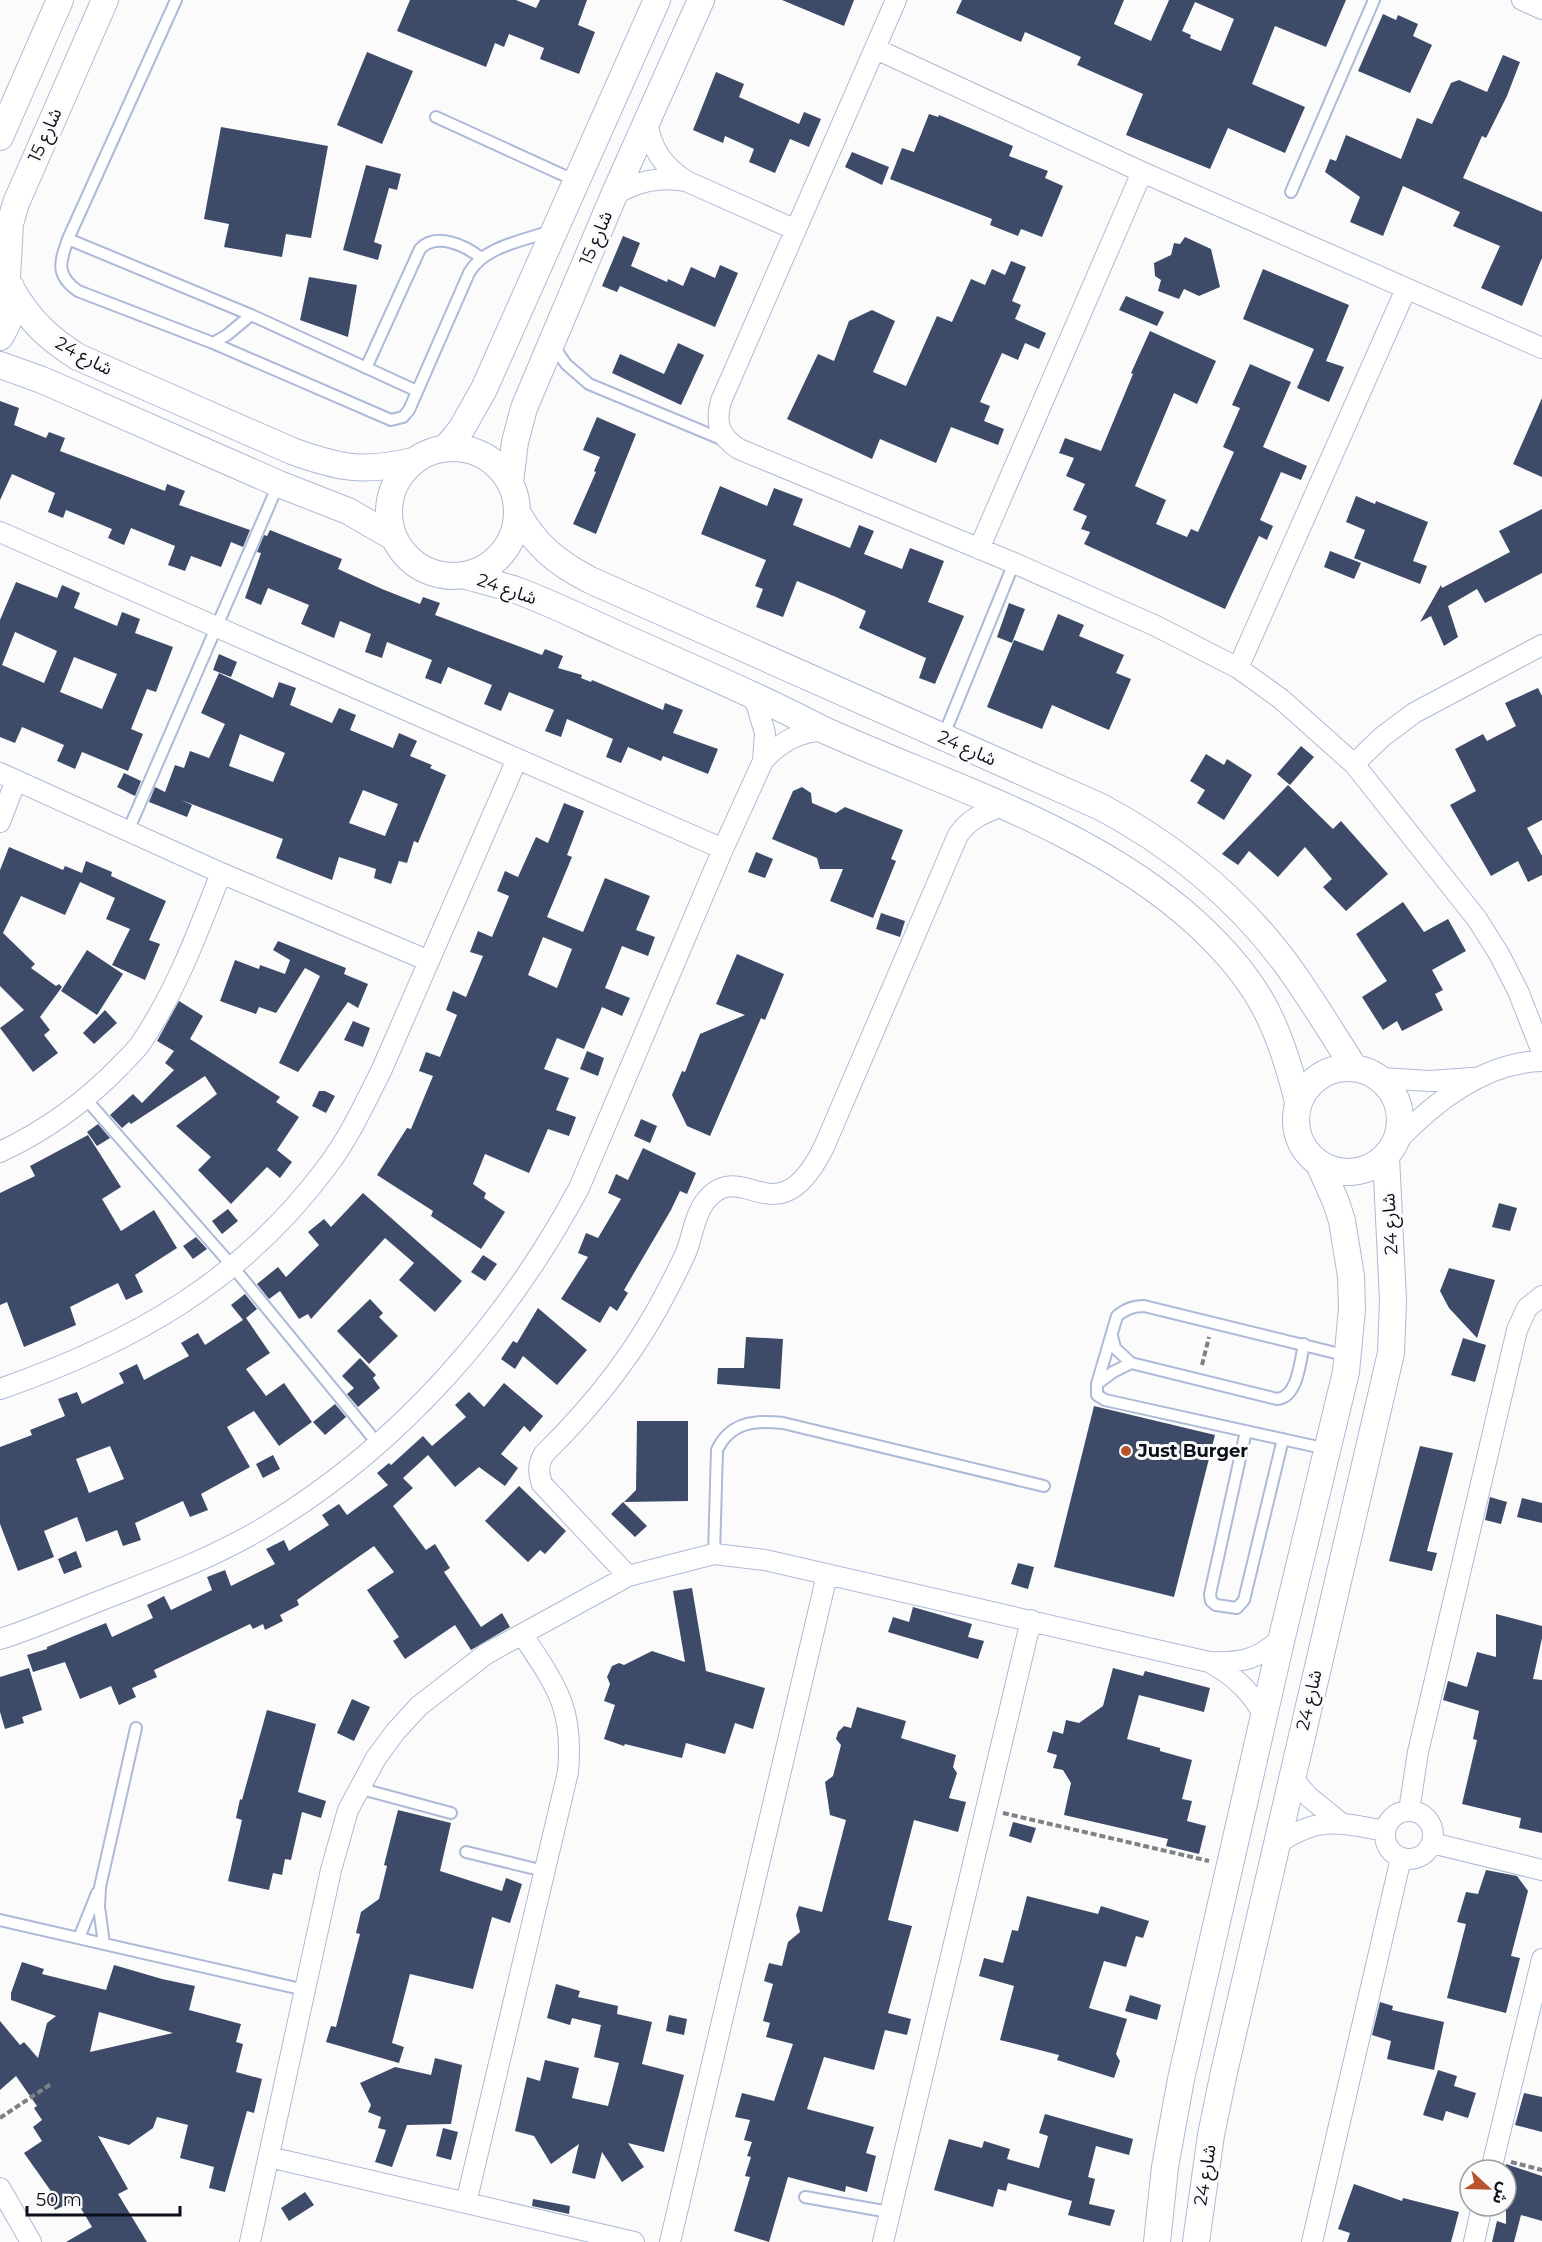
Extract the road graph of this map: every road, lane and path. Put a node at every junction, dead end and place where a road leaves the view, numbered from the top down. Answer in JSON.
{"nodes":[{"id":1,"x":105,"y":0,"type":"edge"},
{"id":2,"x":176,"y":0,"type":"edge"},
{"id":3,"x":657,"y":0,"type":"edge"},
{"id":4,"x":701,"y":0,"type":"edge"},
{"id":5,"x":896,"y":0,"type":"edge"},
{"id":6,"x":1374,"y":0,"type":"edge"},
{"id":7,"x":1522,"y":0,"type":"edge"},
{"id":8,"x":55,"y":4,"type":"edge"},
{"id":9,"x":1542,"y":9,"type":"edge"},
{"id":10,"x":876,"y":49,"type":"junction"},
{"id":11,"x":436,"y":117,"type":"dead end"},
{"id":12,"x":647,"y":121,"type":"junction"},
{"id":13,"x":0,"y":137,"type":"edge"},
{"id":14,"x":1142,"y":172,"type":"junction"},
{"id":15,"x":577,"y":181,"type":"junction"},
{"id":16,"x":686,"y":182,"type":"junction"},
{"id":17,"x":1291,"y":192,"type":"dead end"},
{"id":18,"x":614,"y":195,"type":"junction"},
{"id":19,"x":556,"y":229,"type":"junction"},
{"id":20,"x":796,"y":230,"type":"junction"},
{"id":21,"x":68,"y":239,"type":"junction"},
{"id":22,"x":481,"y":258,"type":"junction"},
{"id":23,"x":6,"y":277,"type":"edge"},
{"id":24,"x":1406,"y":289,"type":"junction"},
{"id":25,"x":251,"y":315,"type":"junction"},
{"id":26,"x":0,"y":337,"type":"edge"},
{"id":27,"x":213,"y":343,"type":"junction"},
{"id":28,"x":552,"y":344,"type":"junction"},
{"id":29,"x":1542,"y":348,"type":"edge"},
{"id":30,"x":0,"y":365,"type":"edge"},
{"id":31,"x":366,"y":368,"type":"junction"},
{"id":32,"x":417,"y":391,"type":"junction"},
{"id":33,"x":727,"y":441,"type":"junction"},
{"id":34,"x":446,"y":448,"type":"junction"},
{"id":35,"x":413,"y":461,"type":"junction"},
{"id":36,"x":510,"y":482,"type":"junction"},
{"id":37,"x":279,"y":484,"type":"junction"},
{"id":38,"x":517,"y":512,"type":"junction"},
{"id":39,"x":0,"y":532,"type":"edge"},
{"id":40,"x":393,"y":537,"type":"junction"},
{"id":41,"x":979,"y":549,"type":"junction"},
{"id":42,"x":1014,"y":563,"type":"junction"},
{"id":43,"x":466,"y":576,"type":"junction"},
{"id":44,"x":217,"y":627,"type":"junction"},
{"id":45,"x":1542,"y":645,"type":"edge"},
{"id":46,"x":1238,"y":668,"type":"junction"},
{"id":47,"x":751,"y":694,"type":"junction"},
{"id":48,"x":825,"y":730,"type":"junction"},
{"id":49,"x":943,"y":737,"type":"junction"},
{"id":50,"x":517,"y":759,"type":"junction"},
{"id":51,"x":763,"y":761,"type":"junction"},
{"id":52,"x":1354,"y":764,"type":"junction"},
{"id":53,"x":8,"y":776,"type":"edge"},
{"id":54,"x":1002,"y":806,"type":"junction"},
{"id":55,"x":0,"y":822,"type":"edge"},
{"id":56,"x":128,"y":831,"type":"junction"},
{"id":57,"x":723,"y":849,"type":"junction"},
{"id":58,"x":221,"y":873,"type":"junction"},
{"id":59,"x":429,"y":961,"type":"junction"},
{"id":60,"x":1542,"y":1052,"type":"edge"},
{"id":61,"x":1542,"y":1061,"type":"edge"},
{"id":62,"x":1354,"y":1067,"type":"junction"},
{"id":63,"x":1480,"y":1077,"type":"junction"},
{"id":64,"x":1381,"y":1078,"type":"junction"},
{"id":65,"x":85,"y":1098,"type":"junction"},
{"id":66,"x":1298,"y":1102,"type":"junction"},
{"id":67,"x":1391,"y":1149,"type":"junction"},
{"id":68,"x":0,"y":1152,"type":"edge"},
{"id":69,"x":1319,"y":1164,"type":"junction"},
{"id":70,"x":233,"y":1267,"type":"junction"},
{"id":71,"x":1542,"y":1296,"type":"edge"},
{"id":72,"x":1111,"y":1334,"type":"junction"},
{"id":73,"x":1304,"y":1344,"type":"junction"},
{"id":74,"x":1348,"y":1356,"type":"junction"},
{"id":75,"x":1131,"y":1363,"type":"junction"},
{"id":76,"x":1097,"y":1384,"type":"junction"},
{"id":77,"x":0,"y":1389,"type":"edge"},
{"id":78,"x":1246,"y":1431,"type":"junction"},
{"id":79,"x":1283,"y":1439,"type":"junction"},
{"id":80,"x":378,"y":1444,"type":"junction"},
{"id":81,"x":1327,"y":1449,"type":"junction"},
{"id":82,"x":1044,"y":1486,"type":"dead end"},
{"id":83,"x":714,"y":1554,"type":"junction"},
{"id":84,"x":827,"y":1575,"type":"junction"},
{"id":85,"x":628,"y":1576,"type":"junction"},
{"id":86,"x":1031,"y":1620,"type":"junction"},
{"id":87,"x":522,"y":1634,"type":"junction"},
{"id":88,"x":1282,"y":1637,"type":"junction"},
{"id":89,"x":0,"y":1639,"type":"edge"},
{"id":90,"x":1209,"y":1662,"type":"junction"},
{"id":91,"x":1264,"y":1717,"type":"junction"},
{"id":92,"x":136,"y":1728,"type":"dead end"},
{"id":93,"x":1292,"y":1777,"type":"junction"},
{"id":94,"x":358,"y":1788,"type":"junction"},
{"id":95,"x":985,"y":1809,"type":"junction"},
{"id":96,"x":1409,"y":1811,"type":"junction"},
{"id":97,"x":451,"y":1813,"type":"dead end"},
{"id":98,"x":1341,"y":1823,"type":"junction"},
{"id":99,"x":1385,"y":1831,"type":"junction"},
{"id":100,"x":1432,"y":1843,"type":"junction"},
{"id":101,"x":1276,"y":1845,"type":"junction"},
{"id":102,"x":466,"y":1852,"type":"dead end"},
{"id":103,"x":1401,"y":1858,"type":"junction"},
{"id":104,"x":1230,"y":1866,"type":"junction"},
{"id":105,"x":1542,"y":1870,"type":"edge"},
{"id":106,"x":544,"y":1871,"type":"junction"},
{"id":107,"x":100,"y":1887,"type":"junction"},
{"id":108,"x":0,"y":1920,"type":"edge"},
{"id":109,"x":79,"y":1938,"type":"junction"},
{"id":110,"x":104,"y":1944,"type":"junction"},
{"id":111,"x":1542,"y":1959,"type":"edge"},
{"id":112,"x":305,"y":1990,"type":"junction"},
{"id":113,"x":51,"y":2084,"type":"dead end"},
{"id":114,"x":0,"y":2118,"type":"edge"},
{"id":115,"x":269,"y":2157,"type":"junction"},
{"id":116,"x":1493,"y":2158,"type":"edge"},
{"id":117,"x":1518,"y":2167,"type":"edge"},
{"id":118,"x":1542,"y":2170,"type":"edge"},
{"id":119,"x":0,"y":2187,"type":"edge"},
{"id":120,"x":805,"y":2197,"type":"dead end"},
{"id":121,"x":466,"y":2203,"type":"junction"},
{"id":122,"x":889,"y":2212,"type":"junction"},
{"id":123,"x":1479,"y":2218,"type":"edge"},
{"id":124,"x":31,"y":2242,"type":"edge"},
{"id":125,"x":250,"y":2242,"type":"edge"},
{"id":126,"x":634,"y":2242,"type":"edge"},
{"id":127,"x":670,"y":2242,"type":"edge"},
{"id":128,"x":883,"y":2242,"type":"edge"},
{"id":129,"x":1157,"y":2242,"type":"edge"},
{"id":130,"x":1196,"y":2242,"type":"edge"},
{"id":131,"x":1312,"y":2242,"type":"edge"},
{"id":132,"x":1474,"y":2242,"type":"edge"}],
"edges":[{"from":1,"to":23,"type":"street","name":"شارع 15"},
{"from":2,"to":21,"type":"lane"},
{"from":3,"to":15,"type":"street"},
{"from":4,"to":12,"type":"street","name":"شارع 15"},
{"from":5,"to":10,"type":"street"},
{"from":6,"to":17,"type":"lane"},
{"from":7,"to":9,"type":"street"},
{"from":8,"to":13,"type":"street"},
{"from":10,"to":14,"type":"street"},
{"from":10,"to":20,"type":"street"},
{"from":11,"to":15,"type":"lane"},
{"from":12,"to":16,"type":"street"},
{"from":12,"to":18,"type":"street","name":"شارع 15"},
{"from":14,"to":24,"type":"street"},
{"from":14,"to":41,"type":"street"},
{"from":15,"to":19,"type":"street"},
{"from":16,"to":18,"type":"street"},
{"from":16,"to":20,"type":"street"},
{"from":18,"to":28,"type":"street","name":"شارع 15"},
{"from":19,"to":22,"type":"lane"},
{"from":19,"to":34,"type":"street"},
{"from":20,"to":33,"type":"street"},
{"from":21,"to":25,"type":"lane"},
{"from":21,"to":27,"type":"lane"},
{"from":22,"to":31,"type":"lane"},
{"from":22,"to":32,"type":"lane"},
{"from":23,"to":26,"type":"street","name":"شارع 15"},
{"from":23,"to":35,"type":"street","name":"شارع 24"},
{"from":24,"to":29,"type":"street"},
{"from":24,"to":46,"type":"street"},
{"from":25,"to":27,"type":"lane"},
{"from":25,"to":31,"type":"lane"},
{"from":27,"to":32,"type":"lane"},
{"from":28,"to":33,"type":"lane"},
{"from":28,"to":36,"type":"street","name":"شارع 15"},
{"from":30,"to":37,"type":"street","name":"شارع 24"},
{"from":31,"to":32,"type":"lane"},
{"from":33,"to":41,"type":"street"},
{"from":34,"to":35,"type":"street"},
{"from":34,"to":36,"type":"street"},
{"from":35,"to":40,"type":"street"},
{"from":36,"to":38,"type":"street"},
{"from":37,"to":40,"type":"street","name":"شارع 24"},
{"from":37,"to":44,"type":"lane"},
{"from":38,"to":43,"type":"street"},
{"from":38,"to":49,"type":"street","name":"شارع 24"},
{"from":39,"to":44,"type":"street"},
{"from":40,"to":43,"type":"street"},
{"from":41,"to":42,"type":"street"},
{"from":42,"to":46,"type":"street"},
{"from":42,"to":49,"type":"lane"},
{"from":43,"to":47,"type":"street","name":"شارع 24"},
{"from":44,"to":50,"type":"street"},
{"from":44,"to":56,"type":"lane"},
{"from":45,"to":52,"type":"street"},
{"from":46,"to":52,"type":"street"},
{"from":47,"to":48,"type":"street","name":"شارع 24"},
{"from":47,"to":51,"type":"street"},
{"from":48,"to":51,"type":"street"},
{"from":48,"to":54,"type":"street","name":"شارع 24"},
{"from":49,"to":62,"type":"street","name":"شارع 24"},
{"from":50,"to":57,"type":"street"},
{"from":50,"to":59,"type":"street"},
{"from":51,"to":57,"type":"street"},
{"from":52,"to":60,"type":"street"},
{"from":53,"to":55,"type":"street"},
{"from":53,"to":56,"type":"street"},
{"from":54,"to":66,"type":"street","name":"شارع 24"},
{"from":54,"to":85,"type":"street"},
{"from":56,"to":58,"type":"street"},
{"from":57,"to":80,"type":"street"},
{"from":58,"to":59,"type":"street"},
{"from":58,"to":65,"type":"street"},
{"from":59,"to":70,"type":"street"},
{"from":61,"to":63,"type":"street"},
{"from":62,"to":64,"type":"street"},
{"from":62,"to":66,"type":"street"},
{"from":63,"to":64,"type":"street"},
{"from":63,"to":67,"type":"street"},
{"from":64,"to":67,"type":"street"},
{"from":65,"to":68,"type":"street"},
{"from":65,"to":70,"type":"lane"},
{"from":66,"to":69,"type":"street"},
{"from":67,"to":69,"type":"street"},
{"from":67,"to":93,"type":"street","name":"شارع 24"},
{"from":69,"to":74,"type":"street"},
{"from":70,"to":77,"type":"street"},
{"from":70,"to":80,"type":"lane"},
{"from":71,"to":96,"type":"street"},
{"from":72,"to":73,"type":"lane"},
{"from":72,"to":75,"type":"lane"},
{"from":72,"to":76,"type":"lane"},
{"from":73,"to":74,"type":"lane"},
{"from":73,"to":75,"type":"lane"},
{"from":74,"to":81,"type":"street"},
{"from":75,"to":76,"type":"lane"},
{"from":76,"to":78,"type":"lane"},
{"from":78,"to":79,"type":"lane"},
{"from":78,"to":79,"type":"lane"},
{"from":79,"to":81,"type":"lane"},
{"from":80,"to":89,"type":"street"},
{"from":81,"to":88,"type":"street"},
{"from":82,"to":83,"type":"lane"},
{"from":83,"to":84,"type":"street"},
{"from":83,"to":85,"type":"street"},
{"from":84,"to":86,"type":"street"},
{"from":84,"to":127,"type":"street"},
{"from":85,"to":87,"type":"street"},
{"from":86,"to":90,"type":"street"},
{"from":86,"to":95,"type":"street"},
{"from":87,"to":94,"type":"street"},
{"from":87,"to":106,"type":"street"},
{"from":88,"to":90,"type":"street"},
{"from":88,"to":91,"type":"street"},
{"from":90,"to":91,"type":"street"},
{"from":91,"to":104,"type":"street"},
{"from":92,"to":107,"type":"lane"},
{"from":93,"to":98,"type":"street"},
{"from":93,"to":101,"type":"street","name":"شارع 24"},
{"from":94,"to":97,"type":"lane"},
{"from":94,"to":112,"type":"street"},
{"from":95,"to":104,"type":"path"},
{"from":95,"to":122,"type":"street"},
{"from":96,"to":99,"type":"street"},
{"from":96,"to":100,"type":"street"},
{"from":98,"to":99,"type":"street"},
{"from":98,"to":101,"type":"street"},
{"from":99,"to":103,"type":"street"},
{"from":100,"to":103,"type":"street"},
{"from":100,"to":105,"type":"street"},
{"from":101,"to":130,"type":"street","name":"شارع 24"},
{"from":102,"to":106,"type":"lane"},
{"from":103,"to":131,"type":"street"},
{"from":104,"to":129,"type":"street"},
{"from":106,"to":121,"type":"street"},
{"from":107,"to":109,"type":"lane"},
{"from":107,"to":110,"type":"lane"},
{"from":108,"to":109,"type":"lane"},
{"from":109,"to":110,"type":"lane"},
{"from":110,"to":112,"type":"lane"},
{"from":111,"to":116,"type":"street"},
{"from":112,"to":115,"type":"street"},
{"from":113,"to":114,"type":"path"},
{"from":115,"to":121,"type":"street"},
{"from":115,"to":125,"type":"street"},
{"from":117,"to":118,"type":"path"},
{"from":119,"to":124,"type":"street"},
{"from":120,"to":122,"type":"lane"},
{"from":121,"to":126,"type":"street"},
{"from":122,"to":128,"type":"street"},
{"from":123,"to":132,"type":"street"}]}
